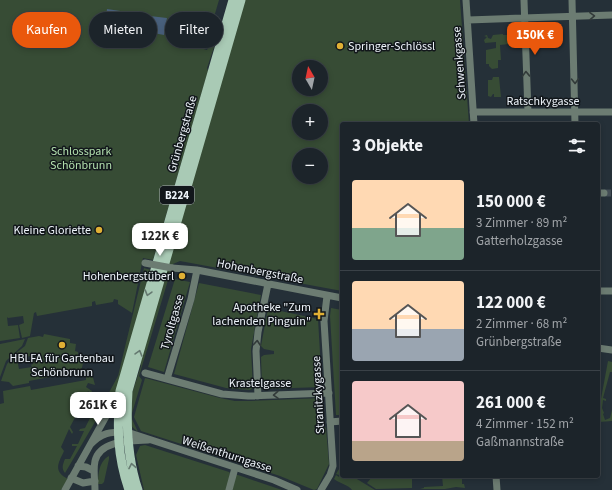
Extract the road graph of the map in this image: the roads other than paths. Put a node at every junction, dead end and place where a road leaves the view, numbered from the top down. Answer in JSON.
{"nodes":[{"id":1,"x":233,"y":0,"type":"edge"},
{"id":2,"x":241,"y":0,"type":"edge"},
{"id":3,"x":466,"y":0,"type":"edge"},
{"id":4,"x":524,"y":0,"type":"edge"},
{"id":5,"x":572,"y":0,"type":"edge"},
{"id":6,"x":612,"y":15,"type":"edge"},
{"id":7,"x":572,"y":16,"type":"junction"},
{"id":8,"x":525,"y":18,"type":"junction"},
{"id":9,"x":468,"y":20,"type":"junction"},
{"id":10,"x":473,"y":112,"type":"junction"},
{"id":11,"x":528,"y":112,"type":"junction"},
{"id":12,"x":575,"y":112,"type":"junction"},
{"id":13,"x":612,"y":112,"type":"edge"},
{"id":14,"x":474,"y":122,"type":"edge"},
{"id":15,"x":575,"y":122,"type":"edge"},
{"id":16,"x":144,"y":263,"type":"dead end"},
{"id":17,"x":196,"y":274,"type":"junction"},
{"id":18,"x":268,"y":284,"type":"junction"},
{"id":19,"x":600,"y":291,"type":"edge"},
{"id":20,"x":612,"y":291,"type":"edge"},
{"id":21,"x":326,"y":296,"type":"junction"},
{"id":22,"x":340,"y":298,"type":"edge"},
{"id":23,"x":600,"y":348,"type":"edge"},
{"id":24,"x":612,"y":350,"type":"edge"},
{"id":25,"x":145,"y":373,"type":"dead end"},
{"id":26,"x":167,"y":379,"type":"junction"},
{"id":27,"x":124,"y":391,"type":"junction"},
{"id":28,"x":329,"y":393,"type":"junction"},
{"id":29,"x":258,"y":396,"type":"junction"},
{"id":30,"x":340,"y":421,"type":"edge"},
{"id":31,"x":330,"y":422,"type":"junction"},
{"id":32,"x":122,"y":432,"type":"junction"},
{"id":33,"x":150,"y":439,"type":"junction"},
{"id":34,"x":128,"y":442,"type":"junction"},
{"id":35,"x":118,"y":443,"type":"junction"},
{"id":36,"x":90,"y":445,"type":"junction"},
{"id":37,"x":78,"y":466,"type":"junction"},
{"id":38,"x":235,"y":468,"type":"junction"},
{"id":39,"x":94,"y":471,"type":"junction"},
{"id":40,"x":71,"y":478,"type":"junction"},
{"id":41,"x":496,"y":478,"type":"edge"},
{"id":42,"x":95,"y":481,"type":"junction"},
{"id":43,"x":65,"y":490,"type":"edge"},
{"id":44,"x":95,"y":490,"type":"edge"},
{"id":45,"x":129,"y":490,"type":"edge"},
{"id":46,"x":138,"y":490,"type":"edge"},
{"id":47,"x":229,"y":490,"type":"edge"},
{"id":48,"x":297,"y":490,"type":"edge"},
{"id":49,"x":322,"y":490,"type":"edge"},
{"id":50,"x":497,"y":490,"type":"edge"}],
"edges":[{"from":1,"to":27,"type":"main road","name":"Grünbergstraße","number":"B224","one_way":true},
{"from":27,"to":2,"type":"main road","name":"Grünbergstraße","number":"B224","one_way":true},
{"from":3,"to":9,"type":"street","name":"Schwenkgasse"},
{"from":4,"to":8,"type":"street"},
{"from":5,"to":7,"type":"street"},
{"from":7,"to":6,"type":"street","one_way":true},
{"from":7,"to":8,"type":"street"},
{"from":7,"to":12,"type":"street","one_way":true},
{"from":8,"to":9,"type":"street"},
{"from":11,"to":8,"type":"street","one_way":true},
{"from":9,"to":10,"type":"street","name":"Schwenkgasse"},
{"from":10,"to":11,"type":"street","name":"Ratschkygasse"},
{"from":10,"to":14,"type":"street","name":"Schwenkgasse"},
{"from":11,"to":12,"type":"street","name":"Ratschkygasse"},
{"from":12,"to":13,"type":"street","name":"Ratschkygasse"},
{"from":12,"to":15,"type":"street"},
{"from":16,"to":17,"type":"street","name":"Hohenbergstraße","bridge":true},
{"from":17,"to":18,"type":"street","name":"Hohenbergstraße"},
{"from":17,"to":26,"type":"street","name":"Tyroltgasse"},
{"from":18,"to":21,"type":"street","name":"Hohenbergstraße"},
{"from":29,"to":18,"type":"street","one_way":true},
{"from":19,"to":20,"type":"street"},
{"from":21,"to":22,"type":"street","name":"Hohenbergstraße"},
{"from":21,"to":28,"type":"street","name":"Stranitzkygasse"},
{"from":23,"to":24,"type":"street"},
{"from":25,"to":26,"type":"street","name":"Krastelgasse"},
{"from":26,"to":29,"type":"street","name":"Krastelgasse"},
{"from":27,"to":32,"type":"main road","number":"B224"},
{"from":27,"to":36,"type":"street"},
{"from":28,"to":29,"type":"street","name":"Krastelgasse","one_way":true},
{"from":28,"to":31,"type":"street","name":"Stranitzkygasse"},
{"from":30,"to":31,"type":"street"},
{"from":31,"to":49,"type":"street","name":"Stranitzkygasse"},
{"from":32,"to":33,"type":"street","name":"Weißenthurngasse"},
{"from":32,"to":34,"type":"main road","number":"B224"},
{"from":32,"to":35,"type":"main road","number":"B224"},
{"from":32,"to":36,"type":"street"},
{"from":33,"to":34,"type":"street","name":"Weißenthurngasse"},
{"from":33,"to":38,"type":"street","name":"Weißenthurngasse"},
{"from":34,"to":35,"type":"street","name":"Weißenthurngasse"},
{"from":46,"to":34,"type":"main road","number":"B224","one_way":true},
{"from":35,"to":39,"type":"street"},
{"from":35,"to":45,"type":"main road","number":"B224"},
{"from":36,"to":37,"type":"street"},
{"from":37,"to":39,"type":"street"},
{"from":37,"to":40,"type":"street"},
{"from":38,"to":47,"type":"street"},
{"from":38,"to":48,"type":"street","name":"Weißenthurngasse"},
{"from":39,"to":42,"type":"street"},
{"from":40,"to":42,"type":"street"},
{"from":40,"to":43,"type":"street"},
{"from":41,"to":50,"type":"street"},
{"from":42,"to":44,"type":"street"}]}
